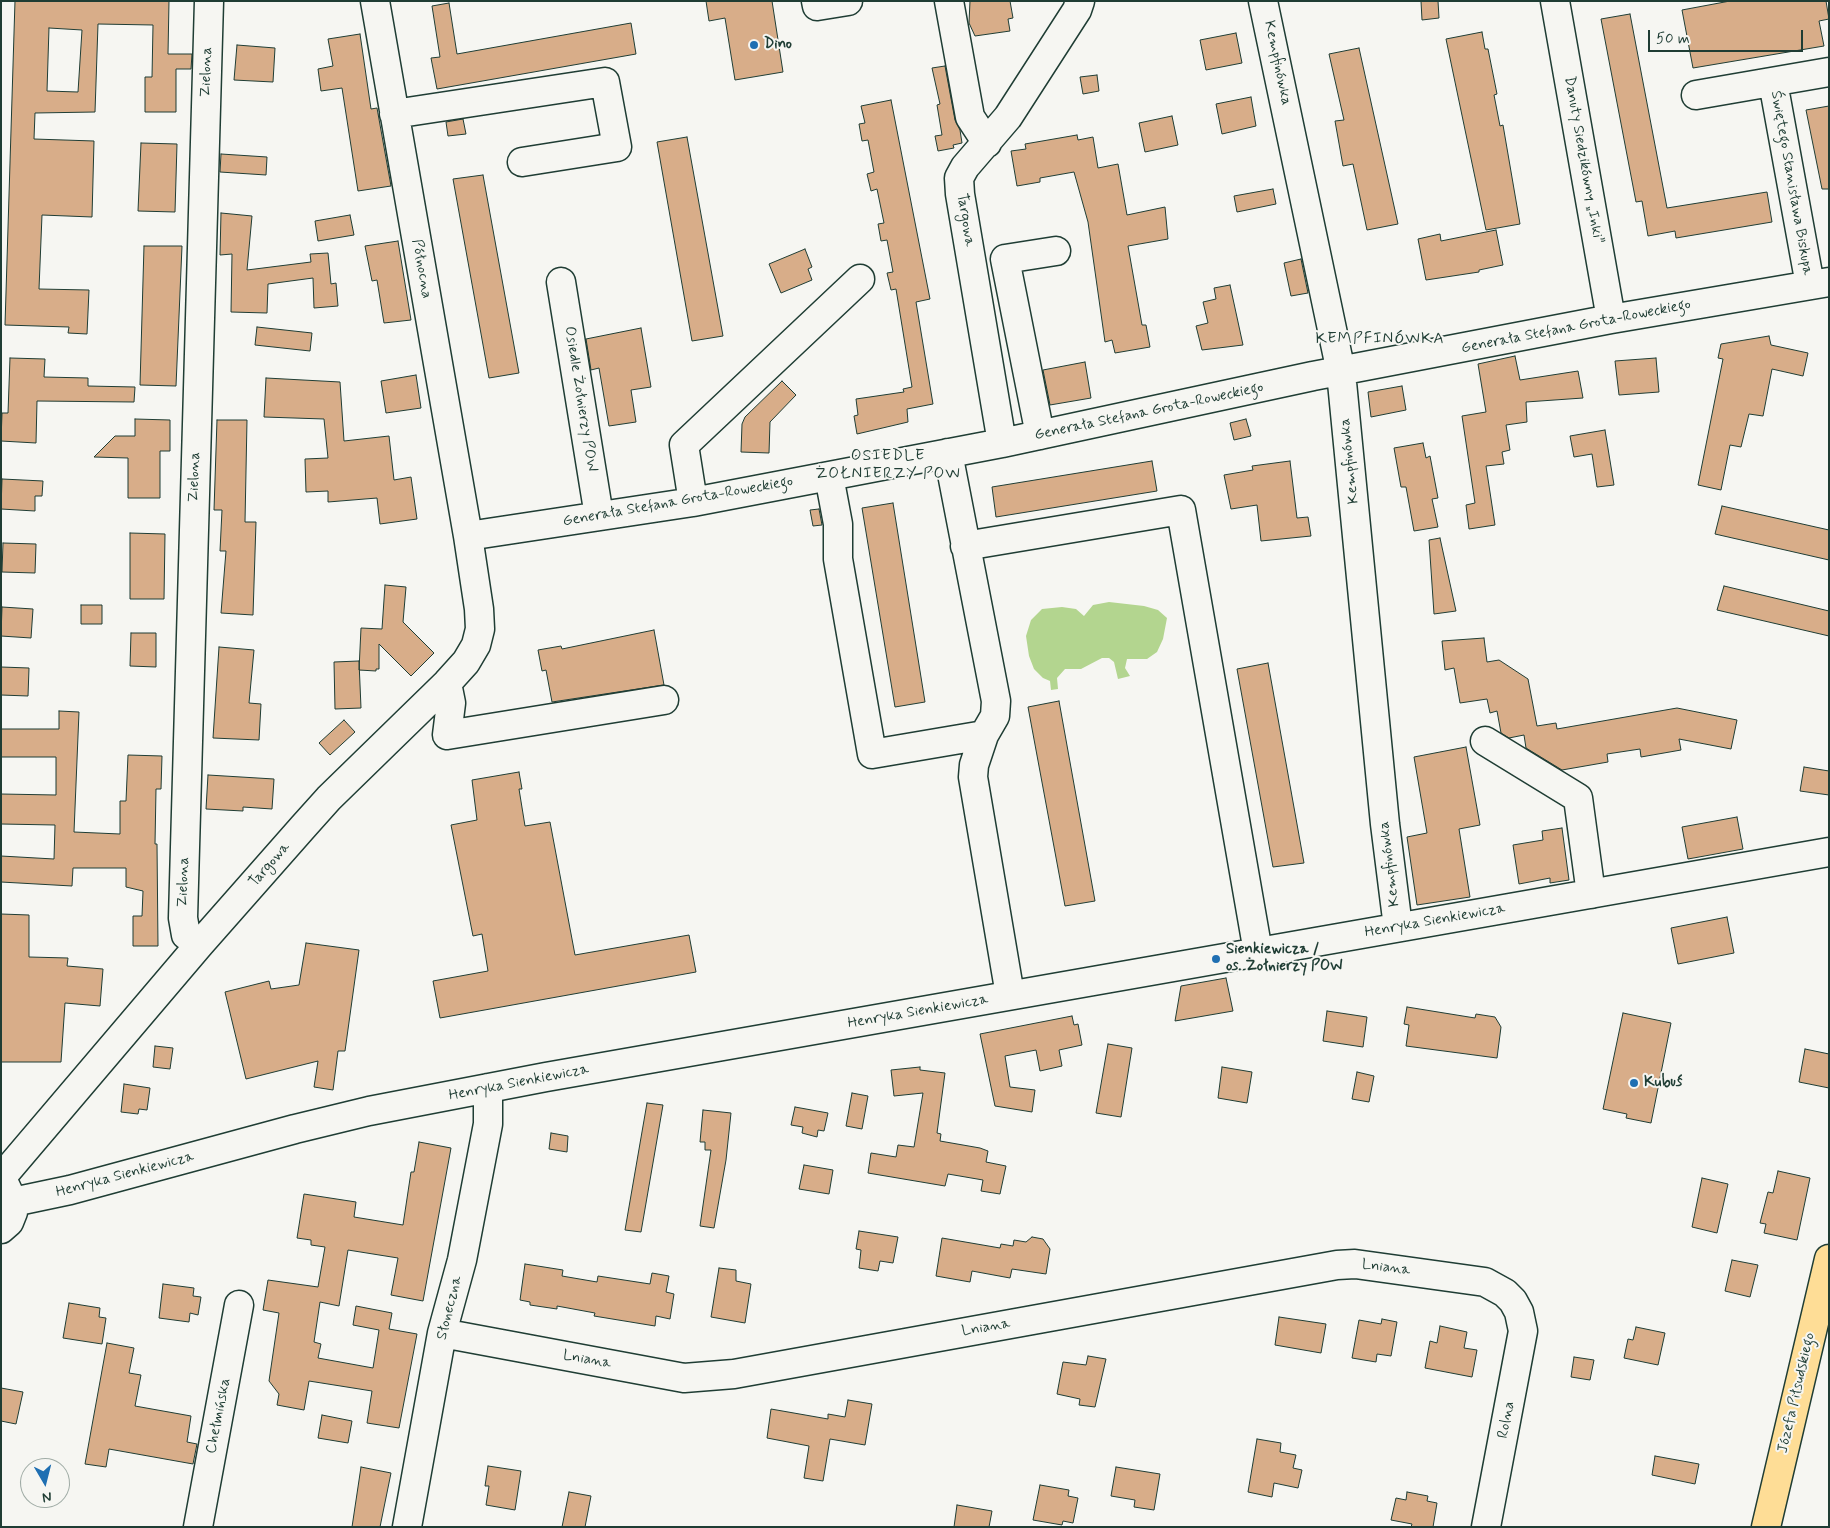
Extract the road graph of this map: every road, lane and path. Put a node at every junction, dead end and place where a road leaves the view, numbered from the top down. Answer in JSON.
{"nodes":[{"id":1,"x":209,"y":1,"type":"edge"},
{"id":2,"x":375,"y":1,"type":"edge"},
{"id":3,"x":816,"y":1,"type":"edge"},
{"id":4,"x":848,"y":1,"type":"edge"},
{"id":5,"x":949,"y":1,"type":"edge"},
{"id":6,"x":1080,"y":1,"type":"edge"},
{"id":7,"x":1263,"y":1,"type":"edge"},
{"id":8,"x":1555,"y":1,"type":"edge"},
{"id":9,"x":1829,"y":72,"type":"edge"},
{"id":10,"x":1772,"y":82,"type":"junction"},
{"id":11,"x":1696,"y":96,"type":"dead end"},
{"id":12,"x":394,"y":114,"type":"junction"},
{"id":13,"x":987,"y":143,"type":"junction"},
{"id":14,"x":522,"y":162,"type":"dead end"},
{"id":15,"x":1056,"y":252,"type":"dead end"},
{"id":16,"x":860,"y":278,"type":"dead end"},
{"id":17,"x":562,"y":282,"type":"dead end"},
{"id":18,"x":1819,"y":283,"type":"edge"},
{"id":19,"x":1611,"y":319,"type":"junction"},
{"id":20,"x":1341,"y":372,"type":"junction"},
{"id":21,"x":1040,"y":435,"type":"junction"},
{"id":22,"x":1002,"y":443,"type":"junction"},
{"id":23,"x":948,"y":453,"type":"junction"},
{"id":24,"x":829,"y":476,"type":"junction"},
{"id":25,"x":693,"y":502,"type":"junction"},
{"id":26,"x":599,"y":516,"type":"junction"},
{"id":27,"x":468,"y":536,"type":"junction"},
{"id":28,"x":965,"y":546,"type":"junction"},
{"id":29,"x":447,"y":683,"type":"junction"},
{"id":30,"x":664,"y":700,"type":"dead end"},
{"id":31,"x":984,"y":735,"type":"junction"},
{"id":32,"x":1485,"y":741,"type":"dead end"},
{"id":33,"x":1829,"y":852,"type":"edge"},
{"id":34,"x":1591,"y":894,"type":"junction"},
{"id":35,"x":1398,"y":927,"type":"junction"},
{"id":36,"x":199,"y":945,"type":"junction"},
{"id":37,"x":1258,"y":952,"type":"junction"},
{"id":38,"x":1010,"y":995,"type":"junction"},
{"id":39,"x":488,"y":1088,"type":"junction"},
{"id":40,"x":1,"y":1178,"type":"edge"},
{"id":41,"x":7,"y":1192,"type":"edge"},
{"id":42,"x":1,"y":1230,"type":"edge"},
{"id":43,"x":1829,"y":1259,"type":"edge"},
{"id":44,"x":239,"y":1305,"type":"dead end"},
{"id":45,"x":1519,"y":1312,"type":"joint"},
{"id":46,"x":442,"y":1333,"type":"junction"},
{"id":47,"x":198,"y":1527,"type":"edge"},
{"id":48,"x":407,"y":1527,"type":"edge"},
{"id":49,"x":1486,"y":1527,"type":"edge"},
{"id":50,"x":1766,"y":1527,"type":"edge"}],
"edges":[{"from":1,"to":36,"type":"street","name":"Zielona"},
{"from":2,"to":12,"type":"street","name":"Północna"},
{"from":3,"to":4,"type":"street"},
{"from":5,"to":13,"type":"street"},
{"from":6,"to":13,"type":"street","name":"Targowa"},
{"from":7,"to":20,"type":"street","name":"Kempfinówka"},
{"from":8,"to":19,"type":"street","name":"Danuty Siedzikówny „Inki”"},
{"from":9,"to":10,"type":"street","name":"Świętego Stanisława Biskupa"},
{"from":10,"to":11,"type":"street","name":"Świętego Stanisława Biskupa"},
{"from":10,"to":18,"type":"street","name":"Świętego Stanisława Biskupa"},
{"from":12,"to":14,"type":"street"},
{"from":12,"to":27,"type":"street","name":"Północna"},
{"from":13,"to":22,"type":"street","name":"Targowa"},
{"from":15,"to":21,"type":"street"},
{"from":16,"to":25,"type":"street"},
{"from":17,"to":26,"type":"street","name":"Osiedle Żołnierzy POW"},
{"from":18,"to":19,"type":"street","name":"Generała Stefana Grota-Roweckiego"},
{"from":19,"to":20,"type":"street","name":"Generała Stefana Grota-Roweckiego"},
{"from":20,"to":21,"type":"street","name":"Generała Stefana Grota-Roweckiego"},
{"from":20,"to":35,"type":"street","name":"Kempfinówka"},
{"from":21,"to":22,"type":"street","name":"Generała Stefana Grota-Roweckiego"},
{"from":22,"to":23,"type":"street","name":"Generała Stefana Grota-Roweckiego"},
{"from":23,"to":24,"type":"street","name":"Generała Stefana Grota-Roweckiego"},
{"from":23,"to":28,"type":"street"},
{"from":24,"to":25,"type":"street","name":"Generała Stefana Grota-Roweckiego"},
{"from":24,"to":31,"type":"street"},
{"from":25,"to":26,"type":"street","name":"Generała Stefana Grota-Roweckiego"},
{"from":26,"to":27,"type":"street","name":"Generała Stefana Grota-Roweckiego"},
{"from":27,"to":29,"type":"street","name":"Targowa"},
{"from":28,"to":31,"type":"street"},
{"from":28,"to":37,"type":"street"},
{"from":29,"to":30,"type":"street"},
{"from":29,"to":36,"type":"street","name":"Targowa"},
{"from":31,"to":38,"type":"street"},
{"from":32,"to":34,"type":"street"},
{"from":33,"to":34,"type":"street","name":"Henryka Sienkiewicza"},
{"from":34,"to":35,"type":"street","name":"Henryka Sienkiewicza"},
{"from":35,"to":37,"type":"street","name":"Henryka Sienkiewicza"},
{"from":36,"to":40,"type":"street","name":"Targowa"},
{"from":37,"to":38,"type":"street","name":"Henryka Sienkiewicza"},
{"from":38,"to":39,"type":"street","name":"Henryka Sienkiewicza"},
{"from":39,"to":41,"type":"street","name":"Henryka Sienkiewicza"},
{"from":39,"to":46,"type":"street","name":"Słoneczna"},
{"from":41,"to":42,"type":"street"},
{"from":43,"to":50,"type":"main road","name":"Józefa Piłsudskiego"},
{"from":44,"to":47,"type":"street","name":"Chełmińska"},
{"from":45,"to":46,"type":"street","name":"Lniana"},
{"from":45,"to":49,"type":"street","name":"Rolna"},
{"from":46,"to":48,"type":"street","name":"Słoneczna"}]}
